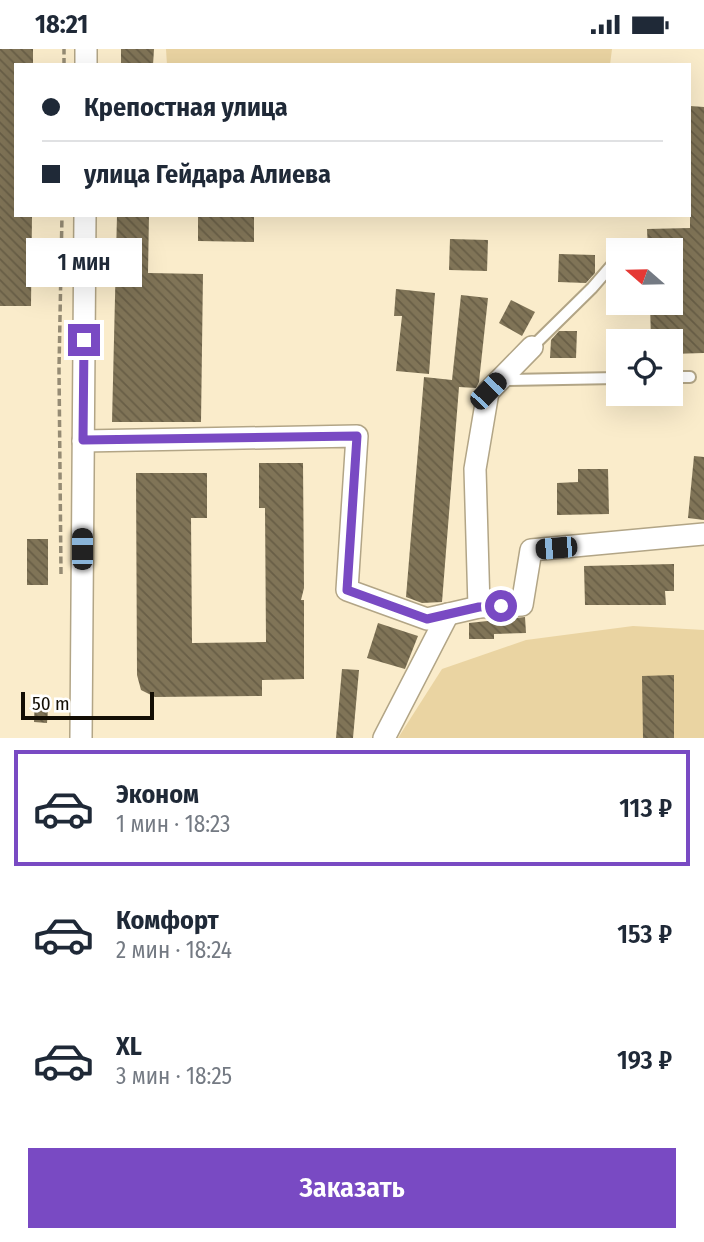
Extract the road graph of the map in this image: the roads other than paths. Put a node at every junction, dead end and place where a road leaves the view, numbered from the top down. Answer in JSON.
{"nodes":[{"id":1,"x":85,"y":217,"type":"edge"},
{"id":2,"x":606,"y":272,"type":"edge"},
{"id":3,"x":532,"y":347,"type":"joint"},
{"id":4,"x":683,"y":377,"type":"edge"},
{"id":5,"x":690,"y":377,"type":"dead end"},
{"id":6,"x":606,"y":378,"type":"edge"},
{"id":7,"x":499,"y":380,"type":"junction"},
{"id":8,"x":83,"y":440,"type":"junction"},
{"id":9,"x":704,"y":534,"type":"edge"},
{"id":10,"x":479,"y":607,"type":"junction"},
{"id":11,"x":448,"y":614,"type":"junction"},
{"id":12,"x":81,"y":738,"type":"edge"},
{"id":13,"x":384,"y":738,"type":"edge"}],
"edges":[{"from":1,"to":8,"type":"street"},
{"from":2,"to":3,"type":"lane"},
{"from":3,"to":7,"type":"street"},
{"from":4,"to":5,"type":"lane"},
{"from":6,"to":7,"type":"lane"},
{"from":7,"to":10,"type":"street"},
{"from":8,"to":11,"type":"street"},
{"from":8,"to":12,"type":"street"},
{"from":9,"to":10,"type":"street"},
{"from":10,"to":11,"type":"street"},
{"from":11,"to":13,"type":"street"}]}
